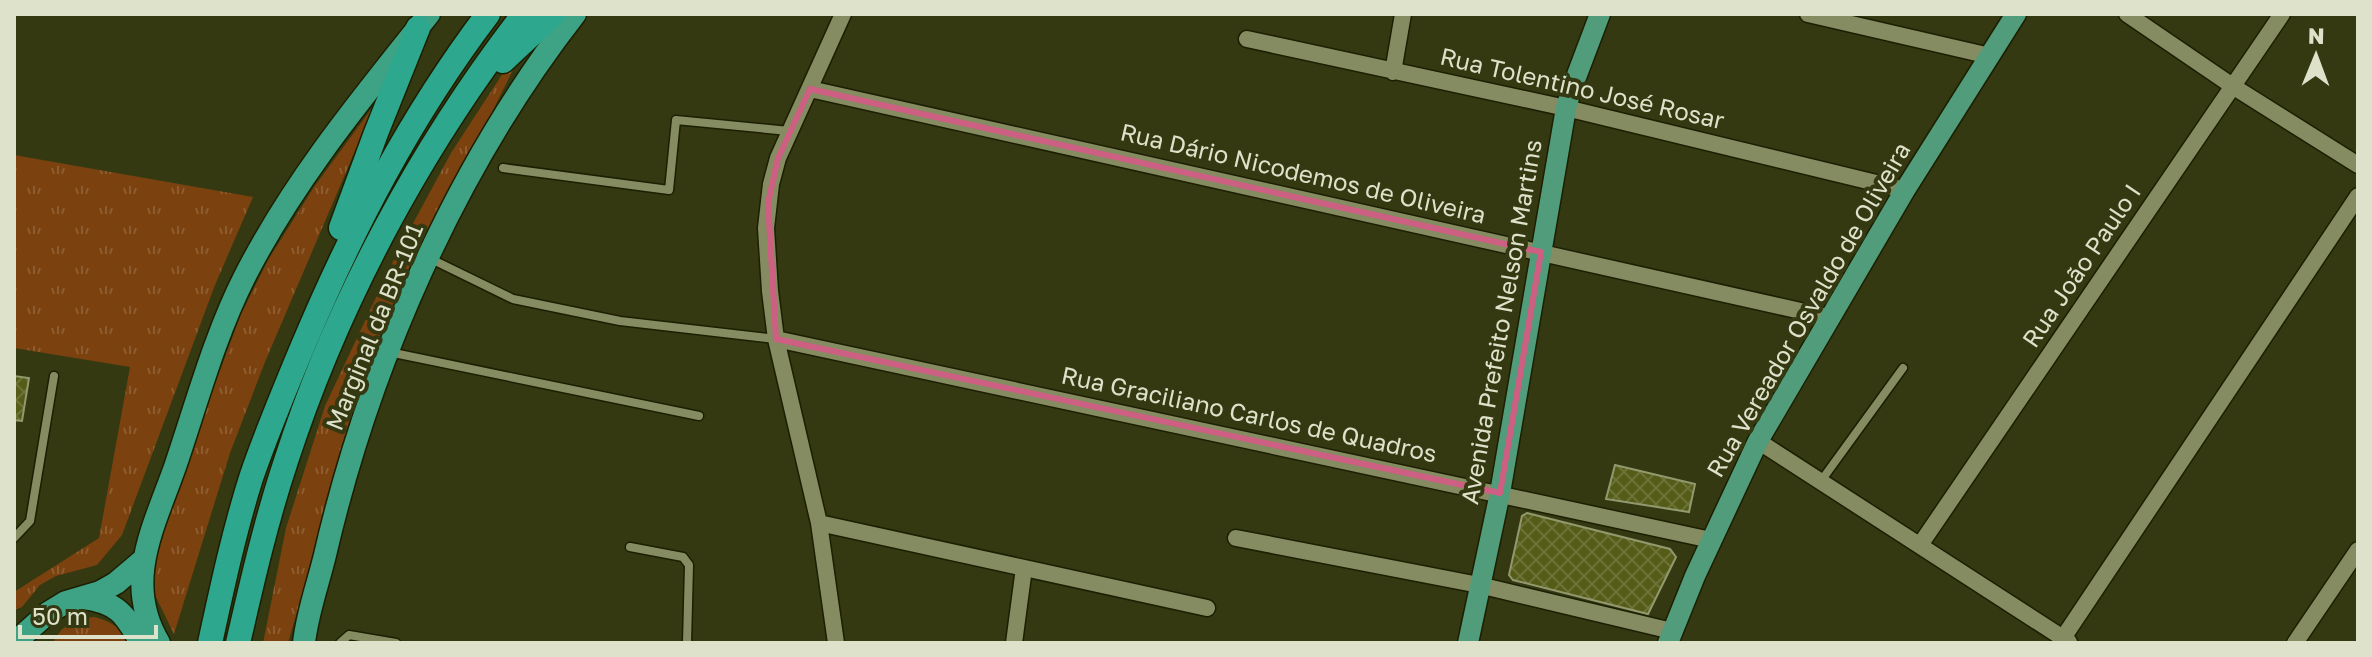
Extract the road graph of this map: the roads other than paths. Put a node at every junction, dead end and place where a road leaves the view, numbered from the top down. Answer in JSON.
{"nodes":[{"id":1,"x":488,"y":14,"type":"edge"},
{"id":2,"x":524,"y":14,"type":"edge"},
{"id":3,"x":553,"y":14,"type":"edge"},
{"id":4,"x":575,"y":14,"type":"edge"},
{"id":5,"x":843,"y":14,"type":"edge"},
{"id":6,"x":1403,"y":14,"type":"edge"},
{"id":7,"x":1600,"y":14,"type":"edge"},
{"id":8,"x":1808,"y":14,"type":"edge"},
{"id":9,"x":2016,"y":14,"type":"edge"},
{"id":10,"x":2127,"y":14,"type":"edge"},
{"id":11,"x":2282,"y":14,"type":"edge"},
{"id":12,"x":424,"y":21,"type":"edge"},
{"id":13,"x":1247,"y":39,"type":"dead end"},
{"id":14,"x":1990,"y":56,"type":"junction"},
{"id":15,"x":1393,"y":72,"type":"junction"},
{"id":16,"x":2234,"y":87,"type":"junction"},
{"id":17,"x":810,"y":89,"type":"junction"},
{"id":18,"x":463,"y":99,"type":"junction"},
{"id":19,"x":1566,"y":108,"type":"junction"},
{"id":20,"x":789,"y":131,"type":"junction"},
{"id":21,"x":2358,"y":165,"type":"edge"},
{"id":22,"x":503,"y":168,"type":"dead end"},
{"id":23,"x":1905,"y":190,"type":"junction"},
{"id":24,"x":2358,"y":196,"type":"edge"},
{"id":25,"x":1541,"y":252,"type":"junction"},
{"id":26,"x":429,"y":257,"type":"junction"},
{"id":27,"x":1832,"y":318,"type":"junction"},
{"id":28,"x":776,"y":339,"type":"junction"},
{"id":29,"x":389,"y":352,"type":"junction"},
{"id":30,"x":1903,"y":368,"type":"dead end"},
{"id":31,"x":54,"y":376,"type":"dead end"},
{"id":32,"x":699,"y":416,"type":"dead end"},
{"id":33,"x":270,"y":426,"type":"junction"},
{"id":34,"x":1758,"y":441,"type":"junction"},
{"id":35,"x":1821,"y":481,"type":"junction"},
{"id":36,"x":1500,"y":493,"type":"junction"},
{"id":37,"x":819,"y":523,"type":"junction"},
{"id":38,"x":14,"y":538,"type":"edge"},
{"id":39,"x":1236,"y":538,"type":"dead end"},
{"id":40,"x":1711,"y":540,"type":"junction"},
{"id":41,"x":1920,"y":545,"type":"junction"},
{"id":42,"x":630,"y":547,"type":"dead end"},
{"id":43,"x":2358,"y":550,"type":"edge"},
{"id":44,"x":142,"y":561,"type":"junction"},
{"id":45,"x":1024,"y":568,"type":"junction"},
{"id":46,"x":1479,"y":585,"type":"junction"},
{"id":47,"x":82,"y":598,"type":"junction"},
{"id":48,"x":1207,"y":608,"type":"dead end"},
{"id":49,"x":33,"y":636,"type":"edge"},
{"id":50,"x":1670,"y":637,"type":"edge"},
{"id":51,"x":2067,"y":640,"type":"edge"},
{"id":52,"x":303,"y":641,"type":"edge"},
{"id":53,"x":14,"y":643,"type":"edge"},
{"id":54,"x":141,"y":643,"type":"edge"},
{"id":55,"x":159,"y":643,"type":"edge"},
{"id":56,"x":210,"y":643,"type":"edge"},
{"id":57,"x":238,"y":643,"type":"edge"},
{"id":58,"x":340,"y":643,"type":"edge"},
{"id":59,"x":396,"y":643,"type":"edge"},
{"id":60,"x":687,"y":643,"type":"edge"},
{"id":61,"x":836,"y":643,"type":"edge"},
{"id":62,"x":1014,"y":643,"type":"edge"},
{"id":63,"x":1468,"y":643,"type":"edge"},
{"id":64,"x":2295,"y":643,"type":"edge"}],
"edges":[{"from":1,"to":33,"type":"highway"},
{"from":2,"to":18,"type":"highway"},
{"from":3,"to":18,"type":"highway"},
{"from":4,"to":26,"type":"highway","name":"Marginal da BR-101"},
{"from":5,"to":17,"type":"street"},
{"from":6,"to":15,"type":"street"},
{"from":7,"to":19,"type":"main road","name":"Avenida Prefeito Nelson Martins"},
{"from":8,"to":14,"type":"street"},
{"from":9,"to":14,"type":"main road","name":"Rua Vereador Osvaldo de Oliveira"},
{"from":10,"to":16,"type":"street"},
{"from":11,"to":16,"type":"street","name":"Rua João Paulo I"},
{"from":12,"to":33,"type":"highway"},
{"from":12,"to":44,"type":"highway"},
{"from":13,"to":15,"type":"street","name":"Rua Tolentino José Rosar"},
{"from":14,"to":23,"type":"main road","name":"Rua Vereador Osvaldo de Oliveira"},
{"from":15,"to":19,"type":"street","name":"Rua Tolentino José Rosar"},
{"from":16,"to":21,"type":"street"},
{"from":16,"to":41,"type":"street","name":"Rua João Paulo I"},
{"from":17,"to":20,"type":"street"},
{"from":17,"to":25,"type":"street","name":"Rua Dário Nicodemos de Oliveira"},
{"from":18,"to":57,"type":"highway"},
{"from":19,"to":23,"type":"street","name":"Rua Tolentino José Rosar"},
{"from":19,"to":25,"type":"main road","name":"Avenida Prefeito Nelson Martins"},
{"from":20,"to":22,"type":"lane"},
{"from":20,"to":28,"type":"street"},
{"from":23,"to":27,"type":"main road","name":"Rua Vereador Osvaldo de Oliveira"},
{"from":24,"to":51,"type":"street"},
{"from":25,"to":27,"type":"street","name":"Rua Dário Nicodemos de Oliveira"},
{"from":25,"to":36,"type":"main road","name":"Avenida Prefeito Nelson Martins"},
{"from":26,"to":28,"type":"lane"},
{"from":26,"to":29,"type":"highway","name":"Marginal da BR-101"},
{"from":27,"to":34,"type":"main road","name":"Rua Vereador Osvaldo de Oliveira"},
{"from":28,"to":36,"type":"street","name":"Rua Graciliano Carlos de Quadros"},
{"from":28,"to":37,"type":"street"},
{"from":29,"to":32,"type":"lane"},
{"from":29,"to":52,"type":"highway","name":"Marginal da BR-101"},
{"from":30,"to":35,"type":"lane"},
{"from":31,"to":38,"type":"lane"},
{"from":33,"to":56,"type":"highway"},
{"from":34,"to":35,"type":"street"},
{"from":34,"to":40,"type":"main road","name":"Rua Vereador Osvaldo de Oliveira"},
{"from":35,"to":41,"type":"street"},
{"from":36,"to":40,"type":"street","name":"Rua Graciliano Carlos de Quadros"},
{"from":36,"to":46,"type":"main road","name":"Avenida Prefeito Nelson Martins"},
{"from":37,"to":45,"type":"street"},
{"from":37,"to":61,"type":"street"},
{"from":39,"to":46,"type":"street"},
{"from":40,"to":50,"type":"main road","name":"Rua Vereador Osvaldo de Oliveira"},
{"from":41,"to":51,"type":"street"},
{"from":42,"to":60,"type":"lane"},
{"from":43,"to":64,"type":"street"},
{"from":44,"to":47,"type":"highway"},
{"from":44,"to":55,"type":"highway"},
{"from":45,"to":48,"type":"street"},
{"from":45,"to":62,"type":"street"},
{"from":46,"to":50,"type":"street"},
{"from":46,"to":63,"type":"main road","name":"Avenida Prefeito Nelson Martins"},
{"from":47,"to":49,"type":"highway"},
{"from":47,"to":54,"type":"highway"},
{"from":49,"to":53,"type":"highway"},
{"from":58,"to":59,"type":"lane"}]}
